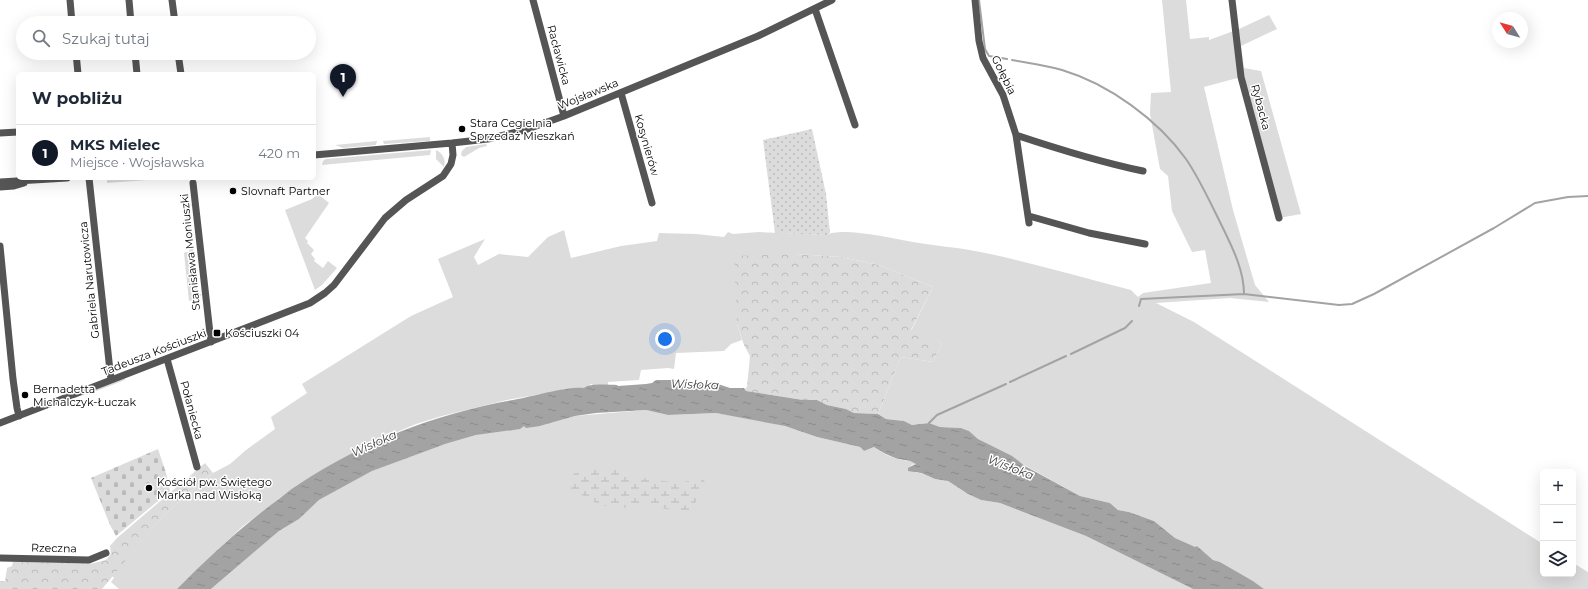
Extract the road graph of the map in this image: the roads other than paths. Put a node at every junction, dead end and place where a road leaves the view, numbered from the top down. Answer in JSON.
{"nodes":[{"id":1,"x":70,"y":0,"type":"edge"},
{"id":2,"x":129,"y":0,"type":"edge"},
{"id":3,"x":172,"y":0,"type":"edge"},
{"id":4,"x":533,"y":0,"type":"edge"},
{"id":5,"x":832,"y":0,"type":"edge"},
{"id":6,"x":975,"y":0,"type":"edge"},
{"id":7,"x":1232,"y":0,"type":"edge"},
{"id":8,"x":815,"y":9,"type":"junction"},
{"id":9,"x":71,"y":16,"type":"edge"},
{"id":10,"x":130,"y":16,"type":"edge"},
{"id":11,"x":174,"y":16,"type":"edge"},
{"id":12,"x":77,"y":60,"type":"edge"},
{"id":13,"x":136,"y":60,"type":"edge"},
{"id":14,"x":179,"y":60,"type":"edge"},
{"id":15,"x":78,"y":72,"type":"edge"},
{"id":16,"x":137,"y":72,"type":"edge"},
{"id":17,"x":181,"y":72,"type":"edge"},
{"id":18,"x":621,"y":93,"type":"junction"},
{"id":19,"x":564,"y":116,"type":"junction"},
{"id":20,"x":855,"y":125,"type":"dead end"},
{"id":21,"x":16,"y":132,"type":"edge"},
{"id":22,"x":0,"y":134,"type":"edge"},
{"id":23,"x":1016,"y":135,"type":"junction"},
{"id":24,"x":452,"y":144,"type":"junction"},
{"id":25,"x":316,"y":155,"type":"edge"},
{"id":26,"x":1143,"y":171,"type":"dead end"},
{"id":27,"x":42,"y":180,"type":"edge"},
{"id":28,"x":89,"y":180,"type":"edge"},
{"id":29,"x":30,"y":181,"type":"junction"},
{"id":30,"x":0,"y":182,"type":"edge"},
{"id":31,"x":193,"y":183,"type":"dead end"},
{"id":32,"x":0,"y":187,"type":"edge"},
{"id":33,"x":652,"y":203,"type":"dead end"},
{"id":34,"x":1279,"y":218,"type":"dead end"},
{"id":35,"x":1145,"y":244,"type":"dead end"},
{"id":36,"x":0,"y":246,"type":"edge"},
{"id":37,"x":211,"y":342,"type":"junction"},
{"id":38,"x":167,"y":359,"type":"junction"},
{"id":39,"x":111,"y":380,"type":"junction"},
{"id":40,"x":19,"y":416,"type":"junction"},
{"id":41,"x":0,"y":423,"type":"edge"},
{"id":42,"x":197,"y":467,"type":"dead end"},
{"id":43,"x":106,"y":553,"type":"dead end"},
{"id":44,"x":0,"y":558,"type":"edge"}],
"edges":[{"from":1,"to":9,"type":"street"},
{"from":2,"to":10,"type":"street"},
{"from":3,"to":11,"type":"street"},
{"from":4,"to":19,"type":"street","name":"Racławicka"},
{"from":5,"to":8,"type":"street","name":"Wojsławska"},
{"from":6,"to":23,"type":"street","name":"Gołębia"},
{"from":7,"to":34,"type":"street","name":"Rybacka"},
{"from":8,"to":18,"type":"street","name":"Wojsławska"},
{"from":8,"to":20,"type":"street"},
{"from":12,"to":15,"type":"street"},
{"from":13,"to":16,"type":"street"},
{"from":14,"to":17,"type":"street"},
{"from":18,"to":19,"type":"street","name":"Wojsławska"},
{"from":18,"to":33,"type":"street","name":"Kosynierów"},
{"from":19,"to":24,"type":"street","name":"Wojsławska"},
{"from":21,"to":22,"type":"street"},
{"from":23,"to":26,"type":"street"},
{"from":23,"to":35,"type":"street","name":"Gołębia"},
{"from":24,"to":25,"type":"street","name":"Wojsławska"},
{"from":24,"to":37,"type":"street","name":"Tadeusza Kościuszki"},
{"from":27,"to":29,"type":"street"},
{"from":28,"to":39,"type":"street","name":"Gabriela Narutowicza"},
{"from":29,"to":30,"type":"street"},
{"from":29,"to":32,"type":"street"},
{"from":31,"to":37,"type":"street","name":"Stanisława Moniuszki"},
{"from":36,"to":40,"type":"street"},
{"from":37,"to":38,"type":"street","name":"Tadeusza Kościuszki"},
{"from":38,"to":39,"type":"street","name":"Tadeusza Kościuszki"},
{"from":38,"to":42,"type":"street","name":"Połaniecka"},
{"from":39,"to":40,"type":"street","name":"Tadeusza Kościuszki"},
{"from":40,"to":41,"type":"street","name":"Tadeusza Kościuszki"},
{"from":43,"to":44,"type":"street","name":"Rzeczna"}]}
